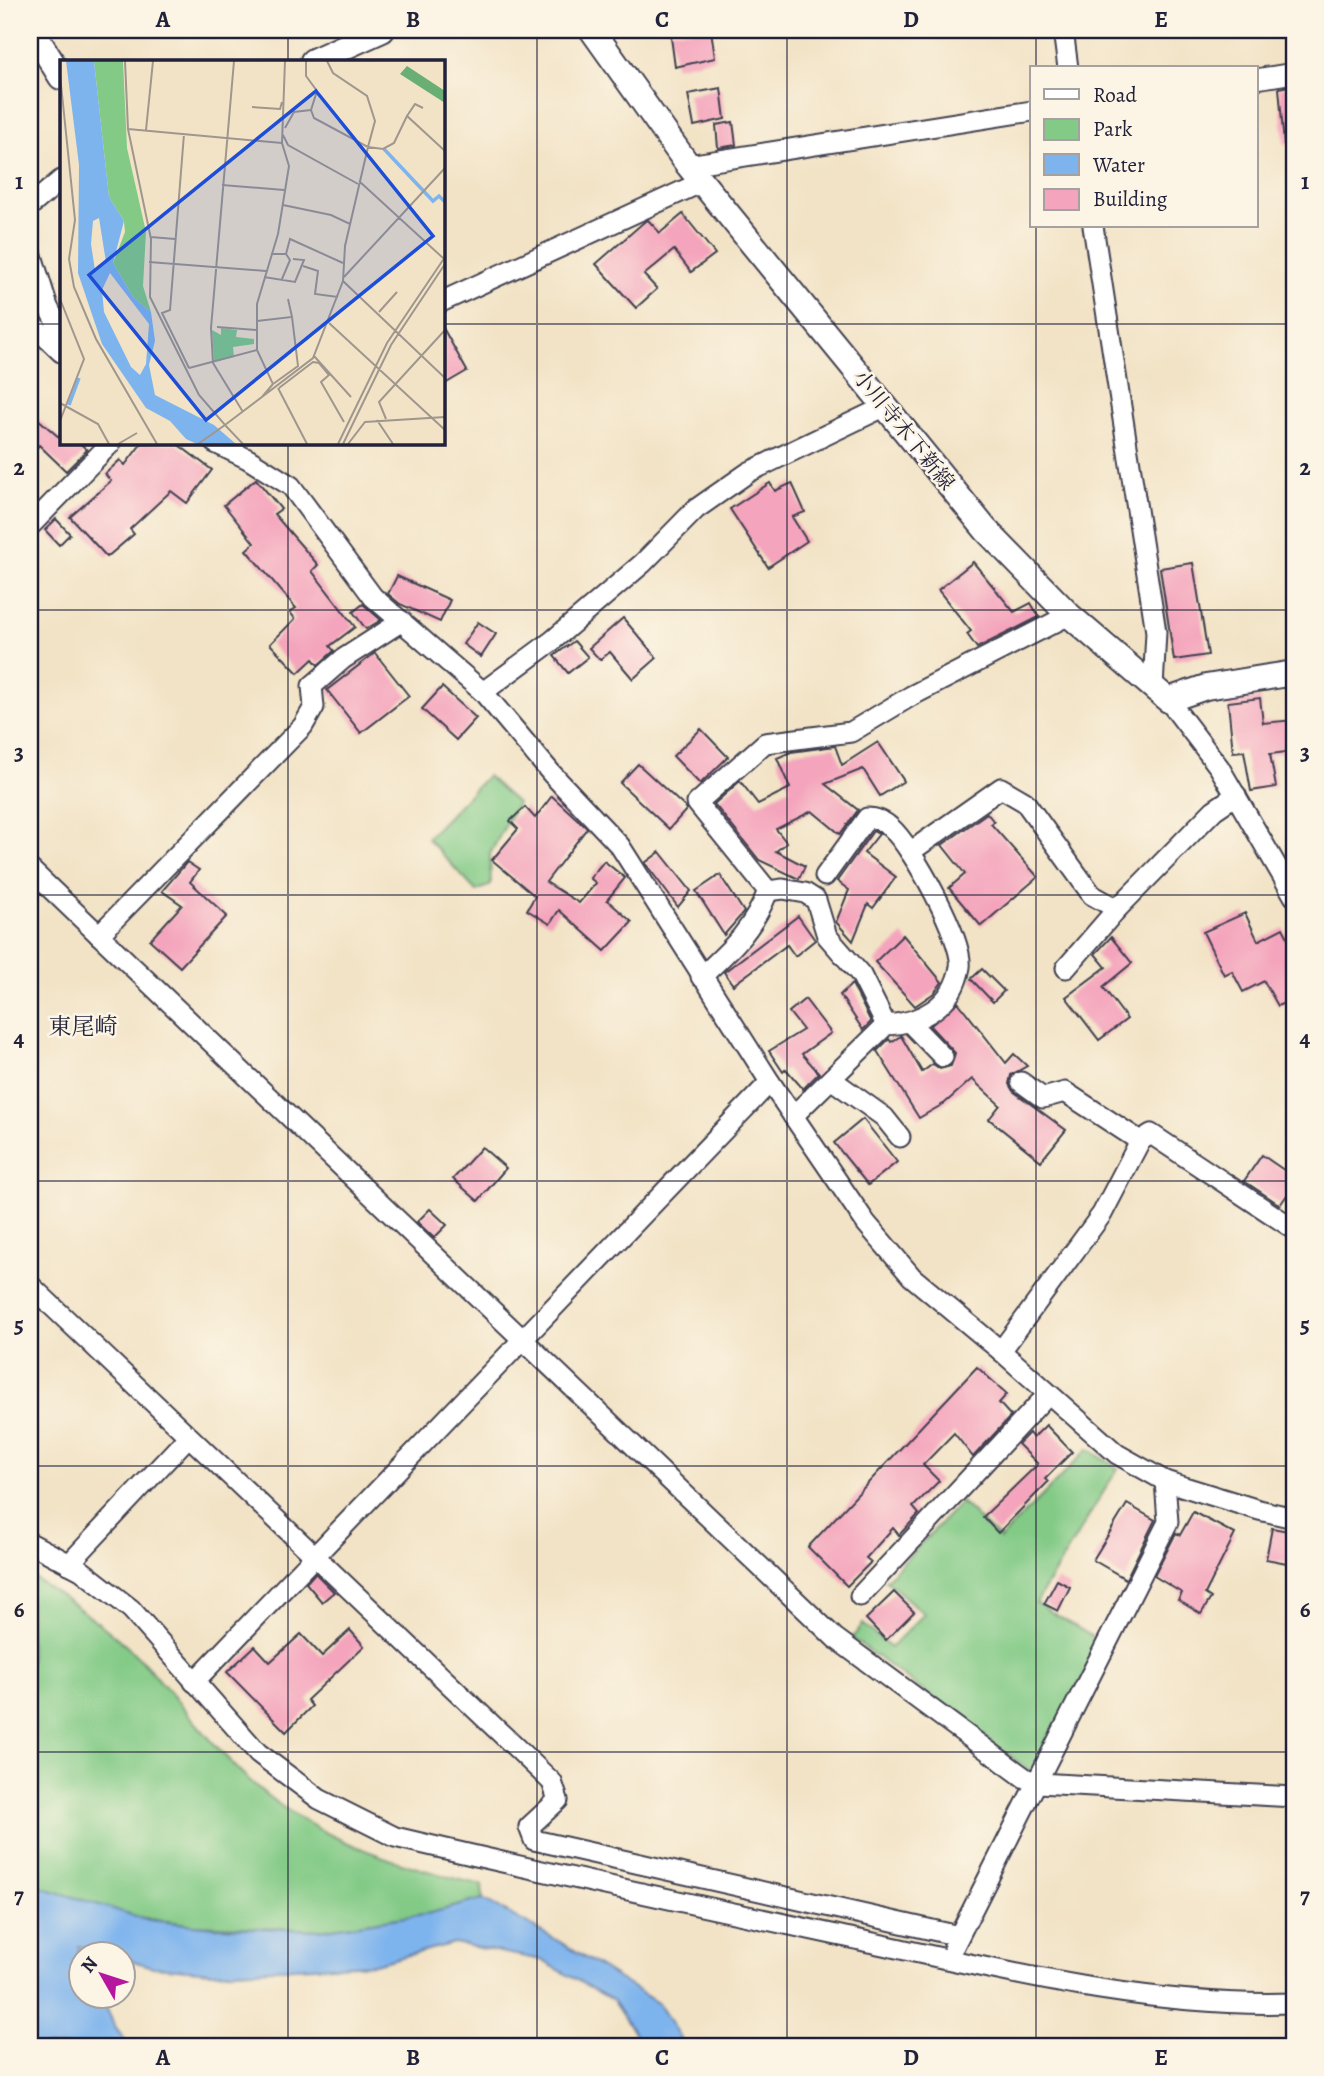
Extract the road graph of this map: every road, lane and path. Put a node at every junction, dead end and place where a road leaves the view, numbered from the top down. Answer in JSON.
{"nodes":[{"id":1,"x":32,"y":30,"type":"edge"},
{"id":2,"x":382,"y":30,"type":"edge"},
{"id":3,"x":592,"y":30,"type":"edge"},
{"id":4,"x":1062,"y":30,"type":"edge"},
{"id":5,"x":315,"y":60,"type":"edge"},
{"id":6,"x":1068,"y":66,"type":"edge"},
{"id":7,"x":1294,"y":73,"type":"edge"},
{"id":8,"x":60,"y":75,"type":"edge"},
{"id":9,"x":1258,"y":79,"type":"edge"},
{"id":10,"x":1030,"y":111,"type":"edge"},
{"id":11,"x":695,"y":173,"type":"junction"},
{"id":12,"x":60,"y":181,"type":"edge"},
{"id":13,"x":30,"y":206,"type":"edge"},
{"id":14,"x":1093,"y":228,"type":"edge"},
{"id":15,"x":30,"y":249,"type":"edge"},
{"id":16,"x":444,"y":300,"type":"edge"},
{"id":17,"x":30,"y":322,"type":"edge"},
{"id":18,"x":60,"y":330,"type":"edge"},
{"id":19,"x":60,"y":351,"type":"edge"},
{"id":20,"x":884,"y":407,"type":"junction"},
{"id":21,"x":110,"y":444,"type":"edge"},
{"id":22,"x":217,"y":444,"type":"edge"},
{"id":23,"x":30,"y":526,"type":"edge"},
{"id":24,"x":1069,"y":615,"type":"junction"},
{"id":25,"x":402,"y":621,"type":"junction"},
{"id":26,"x":1294,"y":673,"type":"edge"},
{"id":27,"x":483,"y":692,"type":"junction"},
{"id":28,"x":1160,"y":694,"type":"junction"},
{"id":29,"x":1236,"y":795,"type":"junction"},
{"id":30,"x":909,"y":852,"type":"junction"},
{"id":31,"x":30,"y":869,"type":"edge"},
{"id":32,"x":825,"y":876,"type":"dead end"},
{"id":33,"x":768,"y":891,"type":"junction"},
{"id":34,"x":1294,"y":896,"type":"edge"},
{"id":35,"x":1118,"y":909,"type":"junction"},
{"id":36,"x":99,"y":935,"type":"junction"},
{"id":37,"x":1066,"y":968,"type":"dead end"},
{"id":38,"x":701,"y":977,"type":"junction"},
{"id":39,"x":911,"y":1024,"type":"junction"},
{"id":40,"x":886,"y":1025,"type":"junction"},
{"id":41,"x":943,"y":1057,"type":"dead end"},
{"id":42,"x":831,"y":1079,"type":"junction"},
{"id":43,"x":770,"y":1082,"type":"junction"},
{"id":44,"x":1021,"y":1082,"type":"dead end"},
{"id":45,"x":793,"y":1116,"type":"junction"},
{"id":46,"x":900,"y":1137,"type":"dead end"},
{"id":47,"x":1140,"y":1141,"type":"junction"},
{"id":48,"x":1294,"y":1229,"type":"edge"},
{"id":49,"x":30,"y":1284,"type":"edge"},
{"id":50,"x":524,"y":1340,"type":"junction"},
{"id":51,"x":1001,"y":1350,"type":"junction"},
{"id":52,"x":1048,"y":1394,"type":"junction"},
{"id":53,"x":188,"y":1437,"type":"junction"},
{"id":54,"x":1165,"y":1481,"type":"junction"},
{"id":55,"x":1294,"y":1517,"type":"edge"},
{"id":56,"x":30,"y":1543,"type":"edge"},
{"id":57,"x":316,"y":1556,"type":"junction"},
{"id":58,"x":69,"y":1564,"type":"junction"},
{"id":59,"x":859,"y":1595,"type":"dead end"},
{"id":60,"x":194,"y":1682,"type":"junction"},
{"id":61,"x":1038,"y":1783,"type":"junction"},
{"id":62,"x":1294,"y":1797,"type":"edge"},
{"id":63,"x":959,"y":1936,"type":"junction"},
{"id":64,"x":947,"y":1959,"type":"junction"},
{"id":65,"x":1294,"y":2003,"type":"edge"}],
"edges":[{"from":1,"to":8,"type":"main road"},
{"from":2,"to":5,"type":"main road"},
{"from":3,"to":11,"type":"main road","name":"小川寺木下新線"},
{"from":4,"to":6,"type":"street"},
{"from":7,"to":9,"type":"street"},
{"from":10,"to":11,"type":"street"},
{"from":11,"to":16,"type":"street"},
{"from":11,"to":20,"type":"main road","name":"小川寺木下新線"},
{"from":12,"to":13,"type":"street"},
{"from":14,"to":28,"type":"street"},
{"from":15,"to":18,"type":"street"},
{"from":17,"to":19,"type":"street"},
{"from":20,"to":24,"type":"main road","name":"小川寺木下新線"},
{"from":20,"to":27,"type":"street"},
{"from":21,"to":23,"type":"street"},
{"from":22,"to":25,"type":"street"},
{"from":24,"to":28,"type":"main road","name":"小川寺木下新線"},
{"from":24,"to":33,"type":"street"},
{"from":25,"to":27,"type":"street"},
{"from":25,"to":36,"type":"street"},
{"from":26,"to":28,"type":"main road"},
{"from":27,"to":38,"type":"street"},
{"from":28,"to":29,"type":"street"},
{"from":29,"to":34,"type":"street"},
{"from":29,"to":35,"type":"street"},
{"from":30,"to":32,"type":"street"},
{"from":30,"to":35,"type":"street"},
{"from":30,"to":39,"type":"street"},
{"from":31,"to":36,"type":"street"},
{"from":33,"to":38,"type":"street"},
{"from":33,"to":40,"type":"street"},
{"from":35,"to":37,"type":"street"},
{"from":36,"to":50,"type":"street"},
{"from":38,"to":43,"type":"street"},
{"from":39,"to":40,"type":"street"},
{"from":39,"to":41,"type":"street"},
{"from":40,"to":42,"type":"street"},
{"from":42,"to":45,"type":"street"},
{"from":42,"to":46,"type":"street"},
{"from":43,"to":45,"type":"street"},
{"from":43,"to":50,"type":"street"},
{"from":44,"to":47,"type":"street"},
{"from":45,"to":51,"type":"street"},
{"from":47,"to":48,"type":"street"},
{"from":47,"to":51,"type":"street"},
{"from":49,"to":53,"type":"street"},
{"from":50,"to":57,"type":"street"},
{"from":50,"to":61,"type":"street"},
{"from":51,"to":52,"type":"street"},
{"from":52,"to":54,"type":"street"},
{"from":52,"to":59,"type":"street"},
{"from":53,"to":57,"type":"street"},
{"from":53,"to":58,"type":"street"},
{"from":54,"to":55,"type":"street"},
{"from":54,"to":61,"type":"street"},
{"from":56,"to":58,"type":"street"},
{"from":57,"to":60,"type":"street"},
{"from":57,"to":63,"type":"street"},
{"from":58,"to":60,"type":"street"},
{"from":60,"to":64,"type":"street"},
{"from":61,"to":62,"type":"street"},
{"from":61,"to":63,"type":"street"},
{"from":63,"to":64,"type":"street"},
{"from":64,"to":65,"type":"street"}]}
